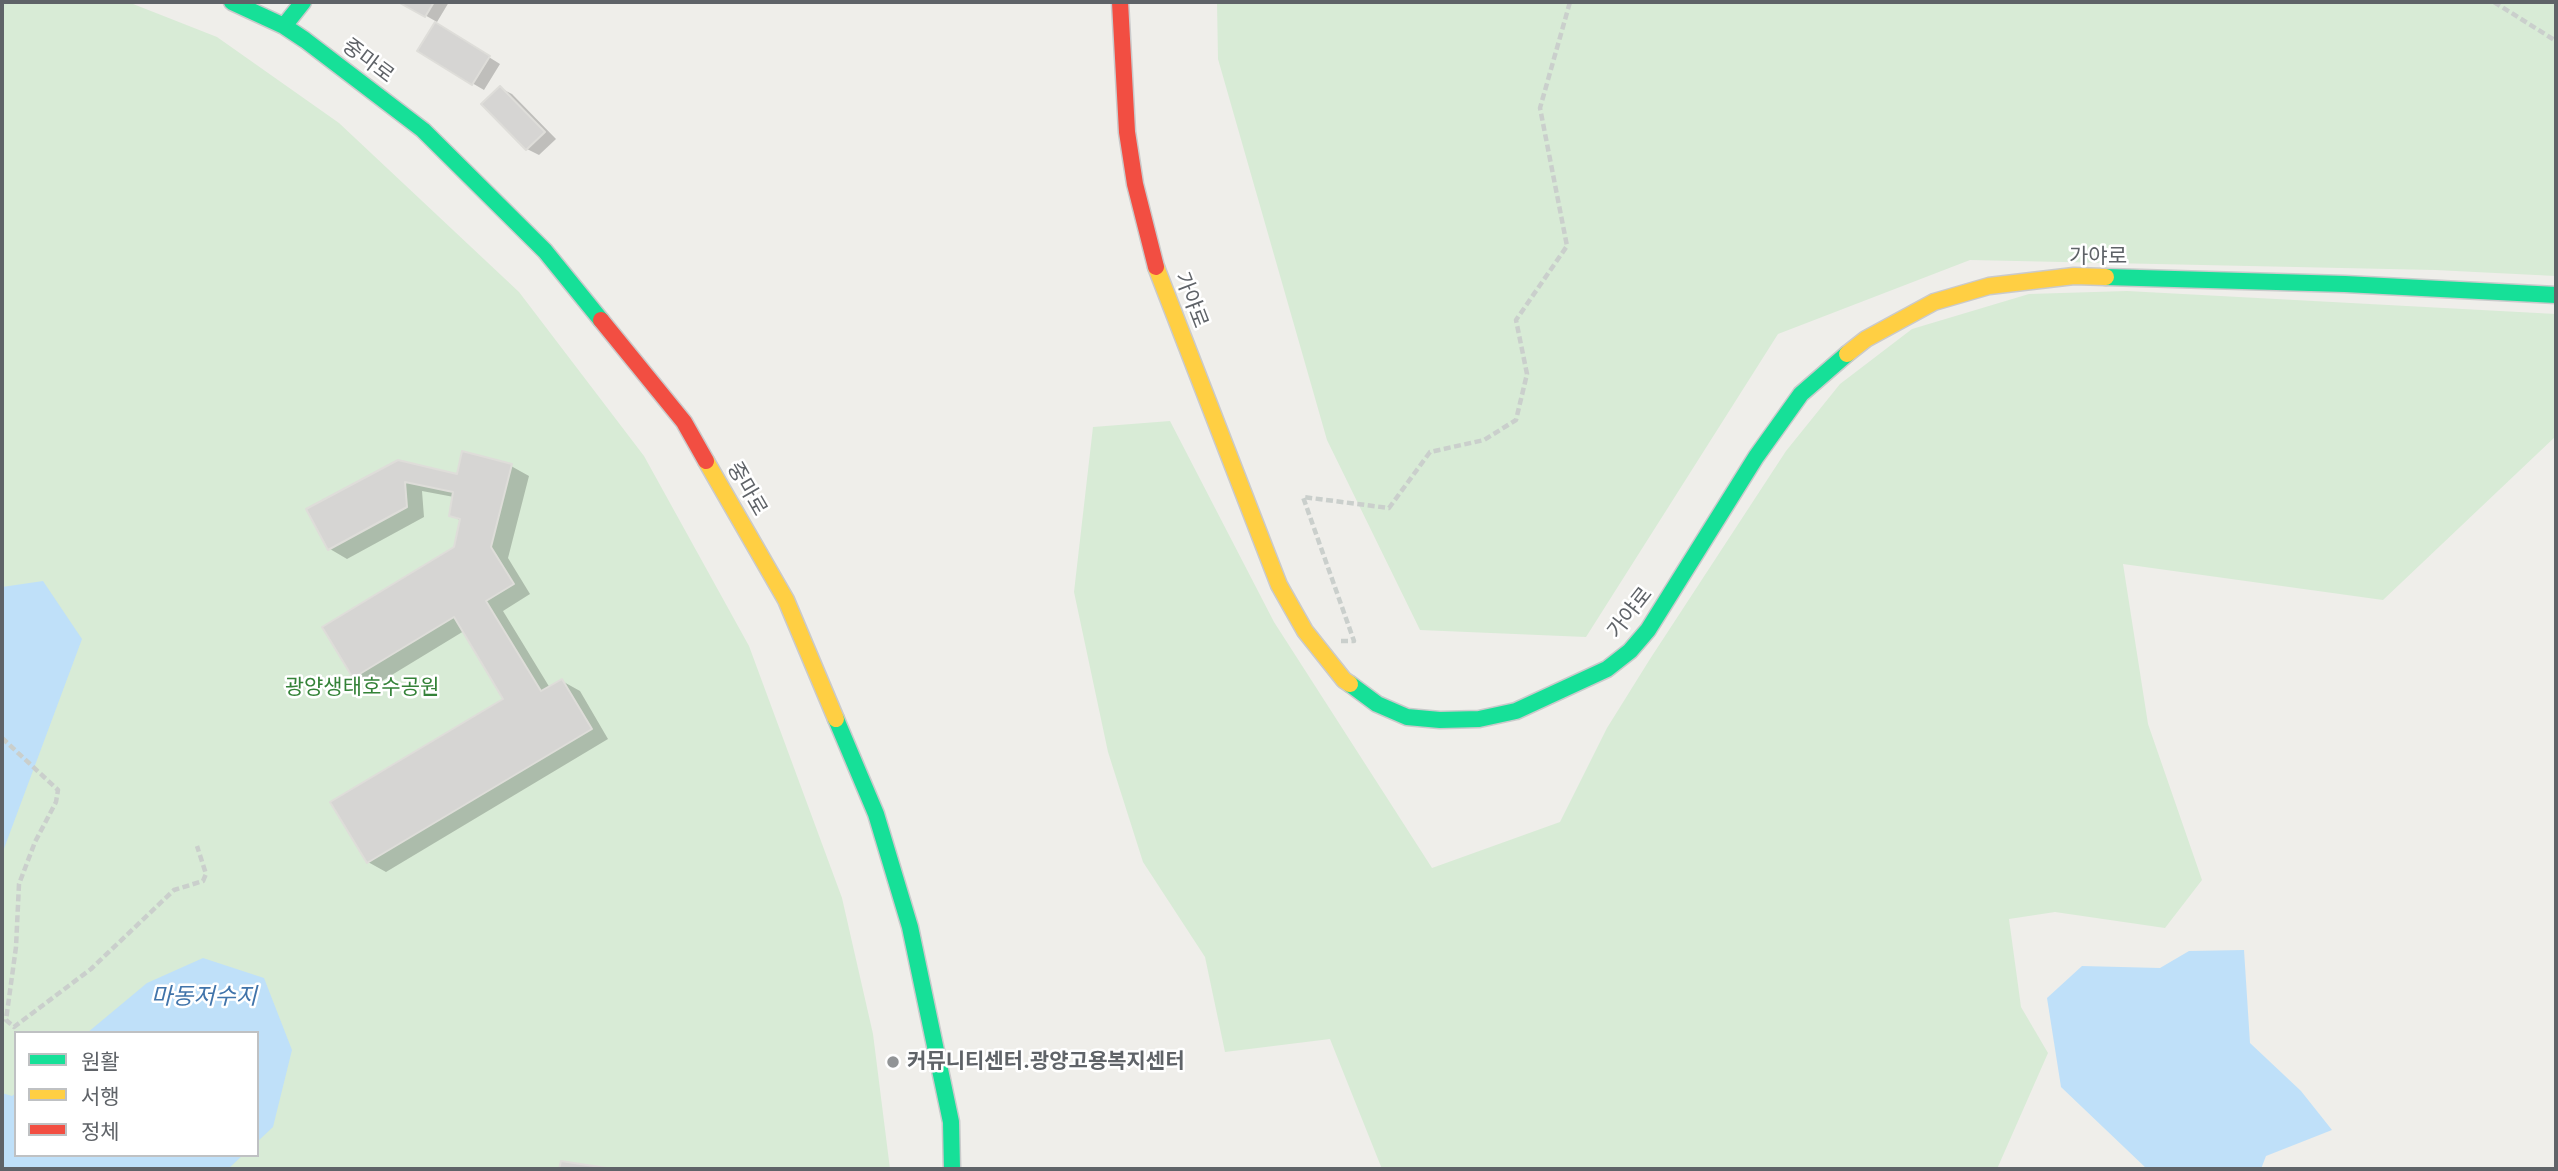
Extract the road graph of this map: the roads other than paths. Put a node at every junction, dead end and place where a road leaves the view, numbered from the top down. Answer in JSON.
{"nodes":[{"id":1,"x":232,"y":2,"type":"edge"},
{"id":2,"x":303,"y":2,"type":"edge"},
{"id":3,"x":1120,"y":2,"type":"edge"},
{"id":4,"x":284,"y":26,"type":"junction"},
{"id":5,"x":2556,"y":295,"type":"edge"},
{"id":6,"x":952,"y":1169,"type":"edge"}],
"edges":[{"from":1,"to":4,"type":"street","name":"중마로"},
{"from":2,"to":4,"type":"street"},
{"from":3,"to":5,"type":"street","name":"가야로"},
{"from":4,"to":6,"type":"street","name":"중마로"}]}
